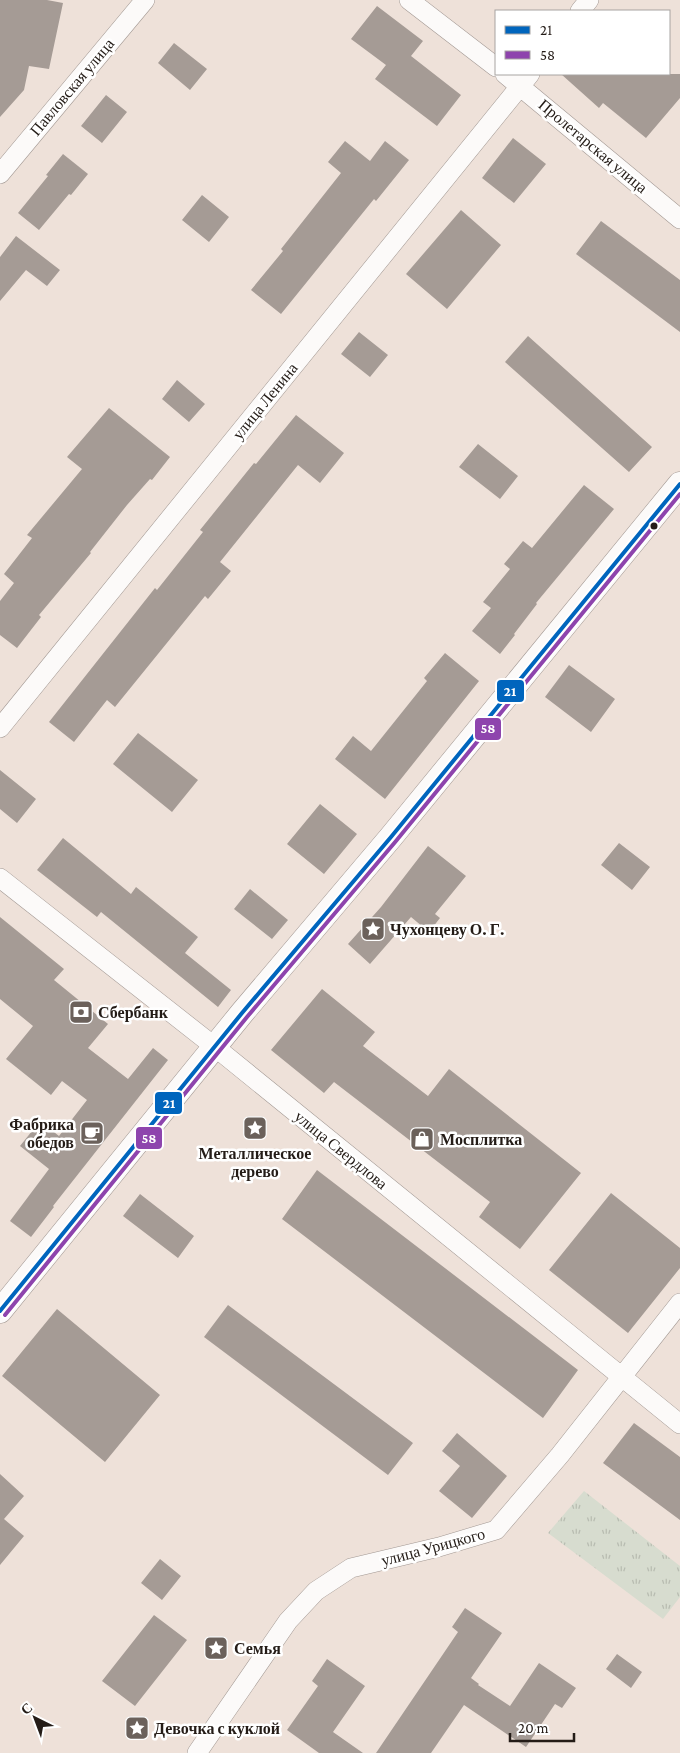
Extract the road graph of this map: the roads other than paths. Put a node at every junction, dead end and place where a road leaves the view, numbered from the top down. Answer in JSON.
{"nodes":[{"id":1,"x":145,"y":0,"type":"edge"},
{"id":2,"x":409,"y":0,"type":"edge"},
{"id":3,"x":589,"y":0,"type":"edge"},
{"id":4,"x":581,"y":10,"type":"edge"},
{"id":5,"x":495,"y":66,"type":"edge"},
{"id":6,"x":508,"y":75,"type":"edge"},
{"id":7,"x":526,"y":80,"type":"edge"},
{"id":8,"x":0,"y":174,"type":"edge"},
{"id":9,"x":680,"y":219,"type":"edge"},
{"id":10,"x":680,"y":484,"type":"edge"},
{"id":11,"x":0,"y":728,"type":"edge"},
{"id":12,"x":0,"y":878,"type":"edge"},
{"id":13,"x":215,"y":1047,"type":"junction"},
{"id":14,"x":680,"y":1303,"type":"edge"},
{"id":15,"x":0,"y":1311,"type":"edge"},
{"id":16,"x":622,"y":1378,"type":"junction"},
{"id":17,"x":680,"y":1424,"type":"edge"},
{"id":18,"x":197,"y":1753,"type":"edge"}],
"edges":[{"from":1,"to":8,"type":"street","name":"Павловская улица"},
{"from":2,"to":5,"type":"street"},
{"from":3,"to":4,"type":"street"},
{"from":6,"to":7,"type":"street","name":"Пролетарская улица"},
{"from":7,"to":9,"type":"street","name":"Пролетарская улица"},
{"from":7,"to":11,"type":"street","name":"улица Ленина"},
{"from":10,"to":13,"type":"street"},
{"from":12,"to":13,"type":"street","name":"улица Свердлова"},
{"from":13,"to":15,"type":"street"},
{"from":13,"to":16,"type":"street","name":"улица Свердлова"},
{"from":14,"to":16,"type":"street","name":"улица Урицкого"},
{"from":16,"to":17,"type":"street","name":"улица Свердлова"},
{"from":16,"to":18,"type":"street","name":"улица Урицкого"}]}
